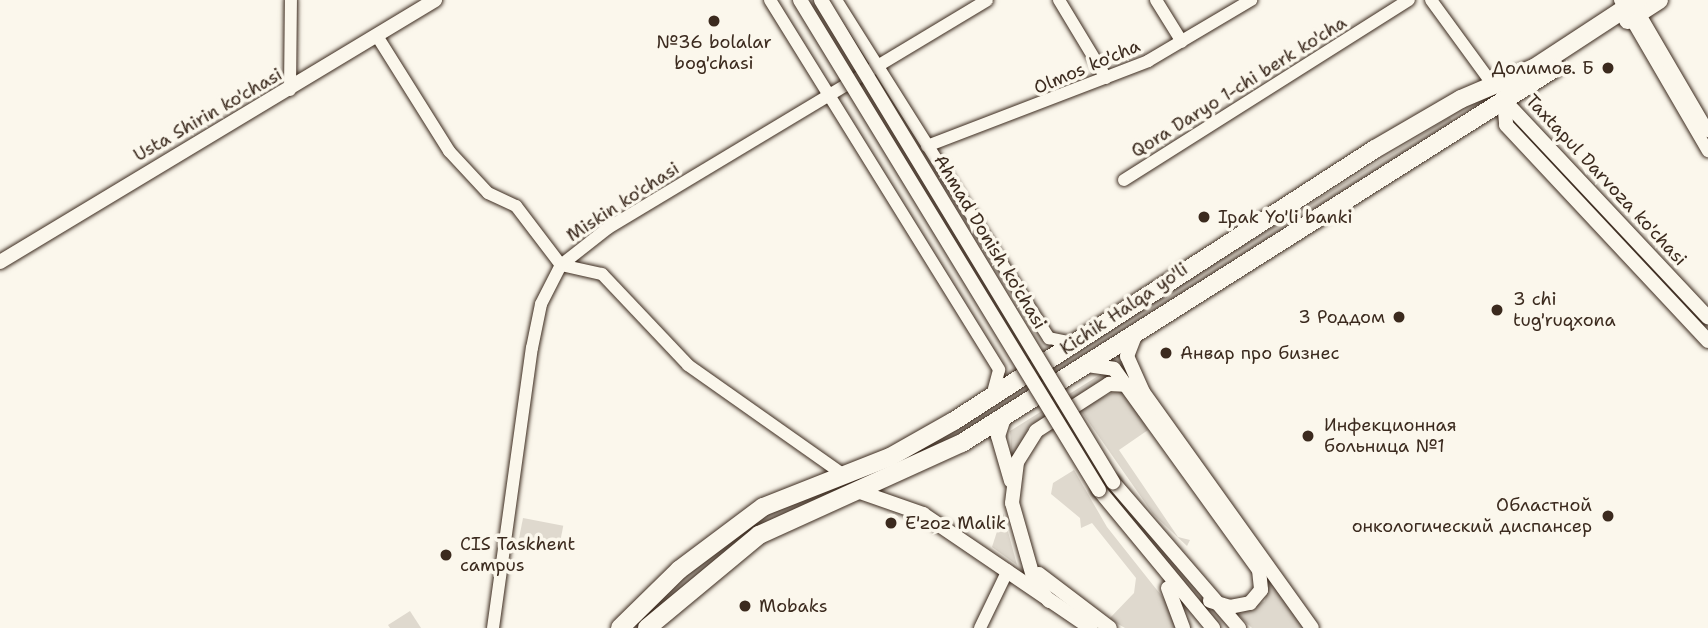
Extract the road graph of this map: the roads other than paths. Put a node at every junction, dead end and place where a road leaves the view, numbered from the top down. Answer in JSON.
{"nodes":[{"id":1,"x":292,"y":0,"type":"edge"},
{"id":2,"x":435,"y":0,"type":"edge"},
{"id":3,"x":771,"y":0,"type":"edge"},
{"id":4,"x":800,"y":0,"type":"edge"},
{"id":5,"x":821,"y":0,"type":"edge"},
{"id":6,"x":836,"y":0,"type":"edge"},
{"id":7,"x":987,"y":0,"type":"edge"},
{"id":8,"x":1059,"y":0,"type":"edge"},
{"id":9,"x":1156,"y":0,"type":"edge"},
{"id":10,"x":1251,"y":0,"type":"edge"},
{"id":11,"x":1409,"y":0,"type":"edge"},
{"id":12,"x":1431,"y":0,"type":"edge"},
{"id":13,"x":1659,"y":0,"type":"edge"},
{"id":14,"x":1631,"y":6,"type":"edge"},
{"id":15,"x":377,"y":36,"type":"junction"},
{"id":16,"x":1182,"y":42,"type":"junction"},
{"id":17,"x":877,"y":66,"type":"junction"},
{"id":18,"x":1106,"y":78,"type":"junction"},
{"id":19,"x":1493,"y":85,"type":"junction"},
{"id":20,"x":290,"y":90,"type":"junction"},
{"id":21,"x":830,"y":95,"type":"junction"},
{"id":22,"x":1504,"y":100,"type":"junction"},
{"id":23,"x":1708,"y":131,"type":"edge"},
{"id":24,"x":927,"y":146,"type":"junction"},
{"id":25,"x":1708,"y":151,"type":"edge"},
{"id":26,"x":1124,"y":180,"type":"dead end"},
{"id":27,"x":0,"y":262,"type":"edge"},
{"id":28,"x":561,"y":265,"type":"junction"},
{"id":29,"x":1708,"y":317,"type":"edge"},
{"id":30,"x":1136,"y":332,"type":"junction"},
{"id":31,"x":1708,"y":341,"type":"edge"},
{"id":32,"x":1074,"y":343,"type":"junction"},
{"id":33,"x":1087,"y":365,"type":"junction"},
{"id":34,"x":1122,"y":381,"type":"junction"},
{"id":35,"x":1143,"y":392,"type":"junction"},
{"id":36,"x":992,"y":396,"type":"junction"},
{"id":37,"x":1004,"y":418,"type":"junction"},
{"id":38,"x":848,"y":474,"type":"junction"},
{"id":39,"x":1012,"y":483,"type":"junction"},
{"id":40,"x":860,"y":492,"type":"junction"},
{"id":41,"x":1008,"y":570,"type":"junction"},
{"id":42,"x":1160,"y":571,"type":"junction"},
{"id":43,"x":1049,"y":601,"type":"junction"},
{"id":44,"x":1210,"y":601,"type":"junction"},
{"id":45,"x":493,"y":628,"type":"edge"},
{"id":46,"x":620,"y":628,"type":"edge"},
{"id":47,"x":647,"y":628,"type":"edge"},
{"id":48,"x":980,"y":628,"type":"edge"},
{"id":49,"x":1091,"y":628,"type":"edge"},
{"id":50,"x":1110,"y":628,"type":"edge"},
{"id":51,"x":1183,"y":628,"type":"edge"},
{"id":52,"x":1213,"y":628,"type":"edge"},
{"id":53,"x":1239,"y":628,"type":"edge"},
{"id":54,"x":1312,"y":628,"type":"edge"}],
"edges":[{"from":1,"to":20,"type":"street"},
{"from":2,"to":15,"type":"main road","name":"Usta Shirin ko'chasi"},
{"from":3,"to":21,"type":"street"},
{"from":4,"to":42,"type":"main road","name":"Ahmad Donish ko'chasi","bridge":true},
{"from":5,"to":44,"type":"main road","name":"Ahmad Donish ko'chasi","bridge":true},
{"from":6,"to":17,"type":"street","name":"Ahmad Donish ko'chasi"},
{"from":7,"to":17,"type":"street","name":"Miskin ko'chasi"},
{"from":8,"to":18,"type":"street"},
{"from":9,"to":16,"type":"street"},
{"from":10,"to":16,"type":"street","name":"Olmos ko'cha"},
{"from":11,"to":26,"type":"street","name":"Qora Daryo 1-chi berk ko'cha"},
{"from":12,"to":19,"type":"street","name":"Taxtapul Darvoza ko'chasi"},
{"from":13,"to":14,"type":"highway","name":"Kichik Halqa yo'li"},
{"from":14,"to":19,"type":"highway","name":"Kichik Halqa yo'li"},
{"from":14,"to":22,"type":"highway","name":"Kichik Halqa yo'li"},
{"from":14,"to":23,"type":"street"},
{"from":14,"to":25,"type":"street"},
{"from":15,"to":20,"type":"main road","name":"Usta Shirin ko'chasi"},
{"from":15,"to":28,"type":"street"},
{"from":16,"to":18,"type":"street","name":"Olmos ko'cha"},
{"from":17,"to":21,"type":"street","name":"Miskin ko'chasi"},
{"from":17,"to":24,"type":"street","name":"Ahmad Donish ko'chasi"},
{"from":18,"to":24,"type":"street","name":"Olmos ko'cha"},
{"from":19,"to":22,"type":"main road","name":"Taxtapul Darvoza ko'chasi"},
{"from":19,"to":32,"type":"highway","name":"Kichik Halqa yo'li"},
{"from":20,"to":27,"type":"main road","name":"Usta Shirin ko'chasi"},
{"from":21,"to":28,"type":"street","name":"Miskin ko'chasi"},
{"from":21,"to":36,"type":"street"},
{"from":22,"to":29,"type":"main road","name":"Taxtapul Darvoza ko'chasi"},
{"from":22,"to":30,"type":"highway","name":"Kichik Halqa yo'li"},
{"from":22,"to":31,"type":"main road","name":"Taxtapul Darvoza ko'chasi"},
{"from":24,"to":32,"type":"street","name":"Ahmad Donish ko'chasi"},
{"from":28,"to":38,"type":"street"},
{"from":28,"to":45,"type":"street","name":"Miskin ko'chasi"},
{"from":30,"to":33,"type":"highway","name":"Kichik Halqa yo'li"},
{"from":30,"to":35,"type":"main road"},
{"from":32,"to":36,"type":"highway","name":"Kichik Halqa yo'li"},
{"from":33,"to":34,"type":"main road"},
{"from":33,"to":37,"type":"highway","name":"Kichik Halqa yo'li"},
{"from":34,"to":35,"type":"main road"},
{"from":34,"to":39,"type":"main road"},
{"from":34,"to":44,"type":"main road"},
{"from":35,"to":54,"type":"main road"},
{"from":36,"to":38,"type":"highway","name":"Kichik Halqa yo'li"},
{"from":37,"to":39,"type":"main road"},
{"from":37,"to":40,"type":"highway","name":"Kichik Halqa yo'li"},
{"from":38,"to":40,"type":"highway"},
{"from":38,"to":46,"type":"highway","name":"Kichik Halqa yo'li"},
{"from":39,"to":43,"type":"main road"},
{"from":39,"to":50,"type":"main road"},
{"from":40,"to":41,"type":"main road"},
{"from":40,"to":47,"type":"highway","name":"Kichik Halqa yo'li"},
{"from":41,"to":43,"type":"main road"},
{"from":41,"to":48,"type":"street"},
{"from":42,"to":51,"type":"main road"},
{"from":42,"to":52,"type":"main road","name":"Ahmad Donish ko'chasi"},
{"from":43,"to":49,"type":"main road"},
{"from":44,"to":53,"type":"main road","name":"Ahmad Donish ko'chasi"}]}
